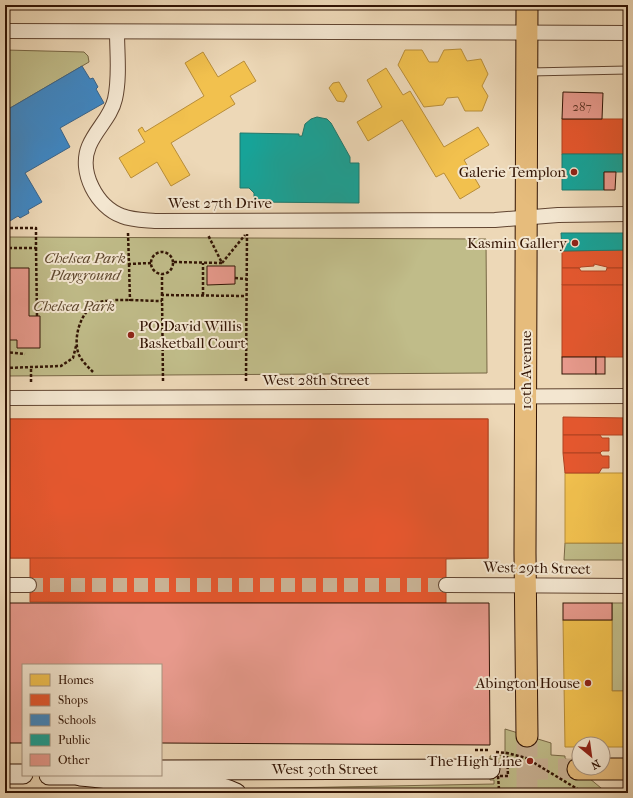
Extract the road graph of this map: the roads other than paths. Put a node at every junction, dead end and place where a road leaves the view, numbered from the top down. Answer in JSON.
{"nodes":[{"id":1,"x":527,"y":5,"type":"edge"},
{"id":2,"x":5,"y":31,"type":"edge"},
{"id":3,"x":117,"y":32,"type":"junction"},
{"id":4,"x":527,"y":32,"type":"junction"},
{"id":5,"x":628,"y":33,"type":"edge"},
{"id":6,"x":628,"y":70,"type":"edge"},
{"id":7,"x":527,"y":72,"type":"junction"},
{"id":8,"x":628,"y":214,"type":"edge"},
{"id":9,"x":525,"y":218,"type":"junction"},
{"id":10,"x":526,"y":396,"type":"junction"},
{"id":11,"x":628,"y":396,"type":"edge"},
{"id":12,"x":5,"y":398,"type":"edge"},
{"id":13,"x":5,"y":585,"type":"edge"},
{"id":14,"x":29,"y":585,"type":"tunnel mouth"},
{"id":15,"x":446,"y":585,"type":"tunnel mouth"},
{"id":16,"x":525,"y":585,"type":"junction"},
{"id":17,"x":628,"y":586,"type":"edge"},
{"id":18,"x":527,"y":736,"type":"tunnel mouth"},
{"id":19,"x":490,"y":769,"type":"tunnel mouth"},
{"id":20,"x":611,"y":769,"type":"edge"},
{"id":21,"x":628,"y":769,"type":"edge"},
{"id":22,"x":162,"y":770,"type":"edge"},
{"id":23,"x":5,"y":774,"type":"edge"},
{"id":24,"x":22,"y":774,"type":"edge"},
{"id":25,"x":93,"y":776,"type":"edge"},
{"id":26,"x":236,"y":793,"type":"edge"}],
"edges":[{"from":1,"to":4,"type":"main road","name":"10th Avenue"},
{"from":2,"to":3,"type":"street"},
{"from":3,"to":4,"type":"street"},
{"from":3,"to":9,"type":"street","name":"West 27th Drive"},
{"from":4,"to":5,"type":"street"},
{"from":4,"to":7,"type":"main road","name":"10th Avenue"},
{"from":6,"to":7,"type":"lane"},
{"from":7,"to":9,"type":"main road","name":"10th Avenue"},
{"from":8,"to":9,"type":"street","name":"West 27th Drive"},
{"from":9,"to":10,"type":"main road","name":"10th Avenue"},
{"from":10,"to":11,"type":"street","name":"West 28th Street"},
{"from":10,"to":12,"type":"street","name":"West 28th Street"},
{"from":10,"to":16,"type":"main road","name":"10th Avenue"},
{"from":13,"to":14,"type":"street"},
{"from":15,"to":16,"type":"street","name":"West 29th Street"},
{"from":16,"to":17,"type":"street","name":"West 29th Street"},
{"from":16,"to":18,"type":"main road","name":"10th Avenue"},
{"from":19,"to":22,"type":"main road","name":"West 30th Street"},
{"from":20,"to":21,"type":"main road"},
{"from":23,"to":24,"type":"main road"},
{"from":25,"to":26,"type":"main road"}]}
